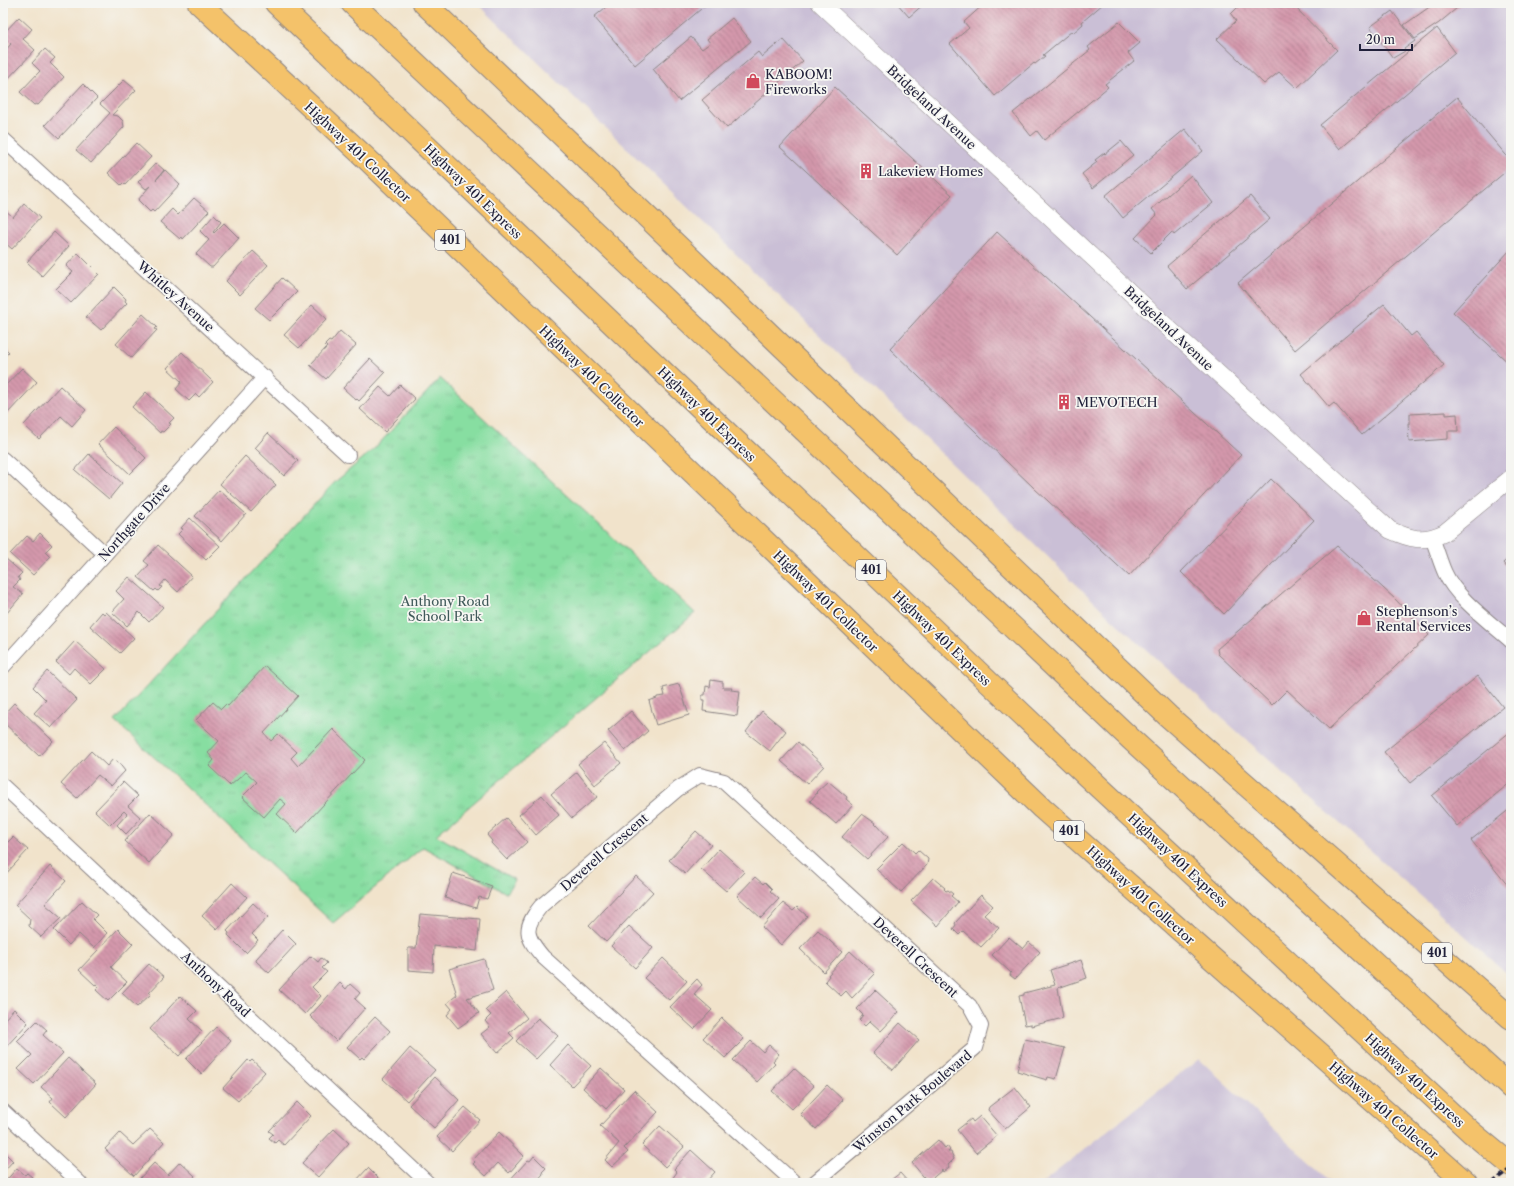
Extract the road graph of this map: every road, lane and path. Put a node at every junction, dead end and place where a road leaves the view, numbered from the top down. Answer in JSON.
{"nodes":[{"id":1,"x":199,"y":3,"type":"edge"},
{"id":2,"x":276,"y":3,"type":"edge"},
{"id":3,"x":352,"y":3,"type":"edge"},
{"id":4,"x":424,"y":3,"type":"edge"},
{"id":5,"x":820,"y":3,"type":"edge"},
{"id":6,"x":3,"y":139,"type":"edge"},
{"id":7,"x":265,"y":378,"type":"junction"},
{"id":8,"x":348,"y":455,"type":"dead end"},
{"id":9,"x":3,"y":460,"type":"edge"},
{"id":10,"x":1511,"y":478,"type":"edge"},
{"id":11,"x":1432,"y":538,"type":"junction"},
{"id":12,"x":106,"y":554,"type":"junction"},
{"id":13,"x":1511,"y":641,"type":"edge"},
{"id":14,"x":3,"y":667,"type":"edge"},
{"id":15,"x":3,"y":786,"type":"edge"},
{"id":16,"x":970,"y":1006,"type":"joint"},
{"id":17,"x":1511,"y":1018,"type":"edge"},
{"id":18,"x":1511,"y":1088,"type":"edge"},
{"id":19,"x":3,"y":1111,"type":"edge"},
{"id":20,"x":1511,"y":1165,"type":"edge"},
{"id":21,"x":1459,"y":1177,"type":"edge"},
{"id":22,"x":80,"y":1183,"type":"edge"},
{"id":23,"x":428,"y":1183,"type":"edge"},
{"id":24,"x":795,"y":1183,"type":"edge"},
{"id":25,"x":814,"y":1183,"type":"edge"}],
"edges":[{"from":1,"to":21,"type":"highway","name":"Highway 401 Collector","number":"401"},
{"from":2,"to":20,"type":"highway","name":"Highway 401 Express","number":"401"},
{"from":3,"to":18,"type":"highway"},
{"from":4,"to":17,"type":"highway","number":"401"},
{"from":5,"to":11,"type":"street","name":"Bridgeland Avenue"},
{"from":6,"to":7,"type":"street","name":"Whitley Avenue"},
{"from":7,"to":8,"type":"street","name":"Whitley Avenue"},
{"from":7,"to":12,"type":"street","name":"Northgate Drive"},
{"from":9,"to":12,"type":"street"},
{"from":10,"to":11,"type":"street"},
{"from":11,"to":13,"type":"street"},
{"from":12,"to":14,"type":"street","name":"Northgate Drive"},
{"from":15,"to":23,"type":"street","name":"Anthony Road"},
{"from":16,"to":24,"type":"street","name":"Deverell Crescent"},
{"from":16,"to":25,"type":"street","name":"Winston Park Boulevard"},
{"from":19,"to":22,"type":"street"}]}
